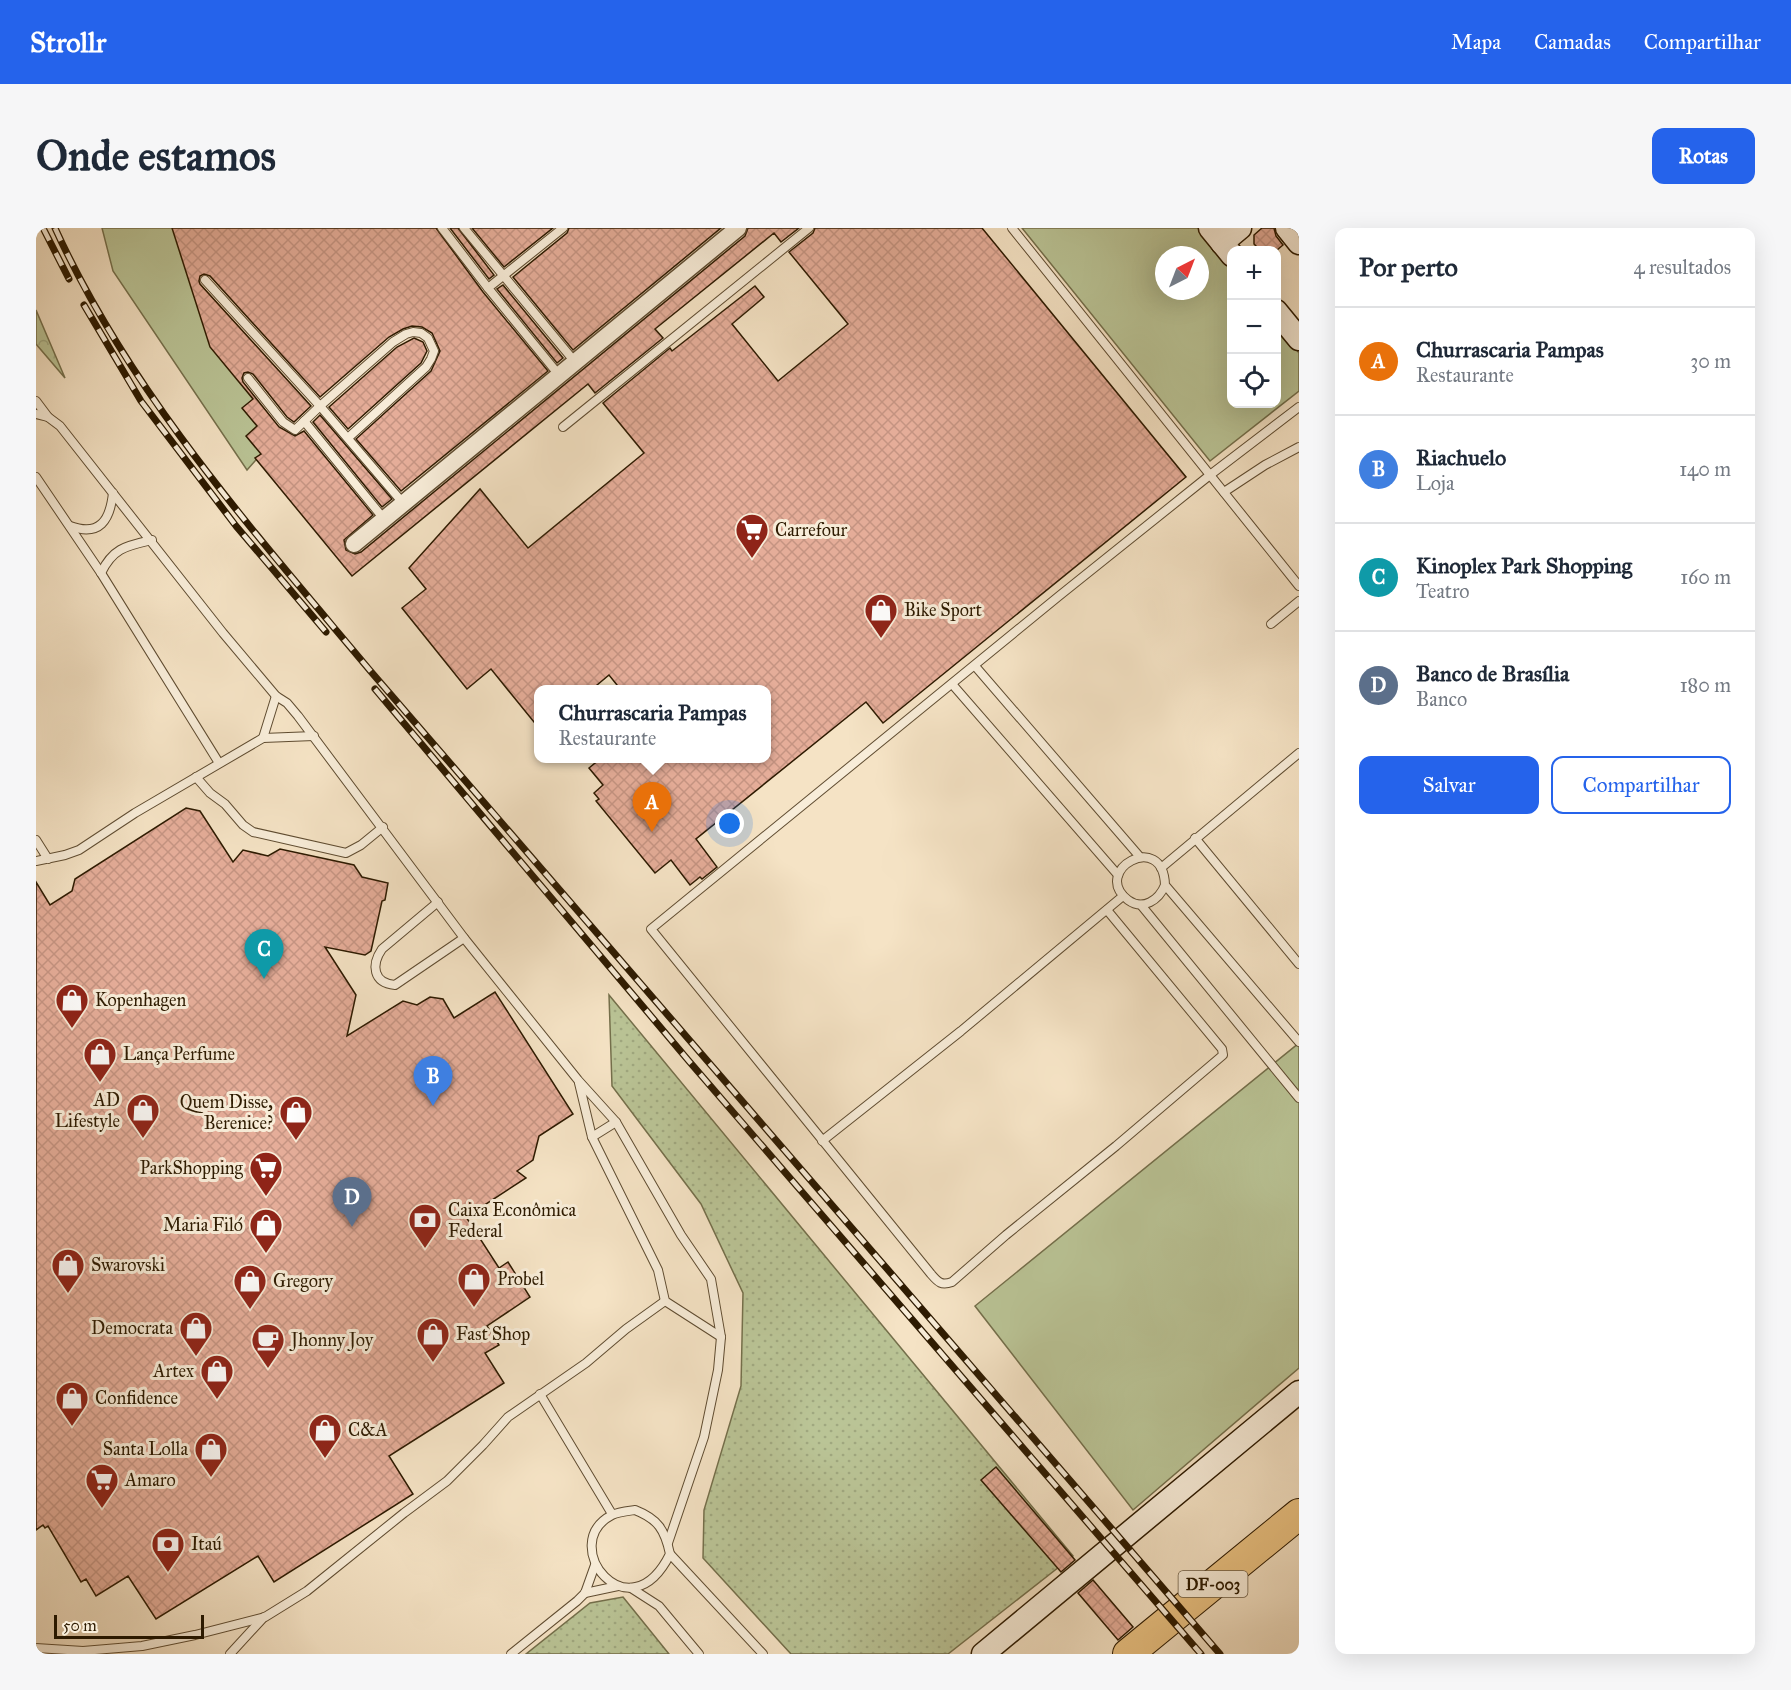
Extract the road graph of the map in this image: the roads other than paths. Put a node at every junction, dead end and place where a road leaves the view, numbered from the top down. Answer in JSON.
{"nodes":[{"id":1,"x":442,"y":228,"type":"edge"},
{"id":2,"x":464,"y":228,"type":"edge"},
{"id":3,"x":563,"y":228,"type":"edge"},
{"id":4,"x":738,"y":228,"type":"edge"},
{"id":5,"x":809,"y":228,"type":"edge"},
{"id":6,"x":1012,"y":228,"type":"edge"},
{"id":7,"x":1240,"y":228,"type":"edge"},
{"id":8,"x":1287,"y":228,"type":"edge"},
{"id":9,"x":1221,"y":242,"type":"edge"},
{"id":10,"x":1299,"y":243,"type":"edge"},
{"id":11,"x":504,"y":275,"type":"junction"},
{"id":12,"x":206,"y":280,"type":"dead end"},
{"id":13,"x":488,"y":288,"type":"junction"},
{"id":14,"x":1281,"y":317,"type":"edge"},
{"id":15,"x":1299,"y":339,"type":"edge"},
{"id":16,"x":575,"y":362,"type":"junction"},
{"id":17,"x":560,"y":375,"type":"junction"},
{"id":18,"x":248,"y":378,"type":"dead end"},
{"id":19,"x":36,"y":401,"type":"edge"},
{"id":20,"x":320,"y":406,"type":"junction"},
{"id":21,"x":1299,"y":407,"type":"edge"},
{"id":22,"x":36,"y":414,"type":"edge"},
{"id":23,"x":48,"y":417,"type":"junction"},
{"id":24,"x":304,"y":421,"type":"junction"},
{"id":25,"x":562,"y":427,"type":"dead end"},
{"id":26,"x":349,"y":437,"type":"junction"},
{"id":27,"x":1299,"y":447,"type":"edge"},
{"id":28,"x":1210,"y":475,"type":"junction"},
{"id":29,"x":36,"y":477,"type":"edge"},
{"id":30,"x":1224,"y":492,"type":"junction"},
{"id":31,"x":113,"y":493,"type":"junction"},
{"id":32,"x":403,"y":503,"type":"junction"},
{"id":33,"x":384,"y":519,"type":"junction"},
{"id":34,"x":70,"y":526,"type":"junction"},
{"id":35,"x":152,"y":540,"type":"junction"},
{"id":36,"x":354,"y":544,"type":"dead end"},
{"id":37,"x":101,"y":573,"type":"junction"},
{"id":38,"x":1299,"y":586,"type":"edge"},
{"id":39,"x":1299,"y":601,"type":"edge"},
{"id":40,"x":1271,"y":624,"type":"dead end"},
{"id":41,"x":975,"y":666,"type":"junction"},
{"id":42,"x":952,"y":684,"type":"junction"},
{"id":43,"x":276,"y":696,"type":"junction"},
{"id":44,"x":314,"y":736,"type":"junction"},
{"id":45,"x":263,"y":738,"type":"junction"},
{"id":46,"x":1299,"y":753,"type":"edge"},
{"id":47,"x":219,"y":763,"type":"junction"},
{"id":48,"x":196,"y":777,"type":"junction"},
{"id":49,"x":383,"y":827,"type":"junction"},
{"id":50,"x":1195,"y":838,"type":"junction"},
{"id":51,"x":36,"y":840,"type":"edge"},
{"id":52,"x":1140,"y":857,"type":"junction"},
{"id":53,"x":48,"y":859,"type":"junction"},
{"id":54,"x":36,"y":861,"type":"edge"},
{"id":55,"x":1161,"y":868,"type":"junction"},
{"id":56,"x":1118,"y":875,"type":"junction"},
{"id":57,"x":1165,"y":885,"type":"junction"},
{"id":58,"x":1123,"y":896,"type":"junction"},
{"id":59,"x":438,"y":902,"type":"junction"},
{"id":60,"x":1141,"y":905,"type":"junction"},
{"id":61,"x":1107,"y":910,"type":"junction"},
{"id":62,"x":464,"y":938,"type":"junction"},
{"id":63,"x":1299,"y":964,"type":"edge"},
{"id":64,"x":1299,"y":1042,"type":"edge"},
{"id":65,"x":578,"y":1080,"type":"junction"},
{"id":66,"x":1299,"y":1098,"type":"edge"},
{"id":67,"x":616,"y":1122,"type":"junction"},
{"id":68,"x":592,"y":1137,"type":"junction"},
{"id":69,"x":822,"y":1141,"type":"junction"},
{"id":70,"x":665,"y":1301,"type":"junction"},
{"id":71,"x":721,"y":1337,"type":"junction"},
{"id":72,"x":1299,"y":1392,"type":"edge"},
{"id":73,"x":540,"y":1394,"type":"junction"},
{"id":74,"x":612,"y":1514,"type":"junction"},
{"id":75,"x":1299,"y":1514,"type":"edge"},
{"id":76,"x":668,"y":1543,"type":"junction"},
{"id":77,"x":670,"y":1554,"type":"junction"},
{"id":78,"x":595,"y":1565,"type":"junction"},
{"id":79,"x":618,"y":1586,"type":"junction"},
{"id":80,"x":632,"y":1588,"type":"junction"},
{"id":81,"x":585,"y":1593,"type":"junction"},
{"id":82,"x":265,"y":1617,"type":"junction"},
{"id":83,"x":36,"y":1648,"type":"edge"},
{"id":84,"x":230,"y":1654,"type":"edge"},
{"id":85,"x":511,"y":1654,"type":"edge"},
{"id":86,"x":699,"y":1654,"type":"edge"},
{"id":87,"x":763,"y":1654,"type":"edge"},
{"id":88,"x":983,"y":1654,"type":"edge"},
{"id":89,"x":1128,"y":1654,"type":"edge"}],
"edges":[{"from":1,"to":13,"type":"lane"},
{"from":2,"to":11,"type":"lane"},
{"from":3,"to":11,"type":"lane"},
{"from":4,"to":16,"type":"street"},
{"from":5,"to":25,"type":"lane"},
{"from":6,"to":28,"type":"lane"},
{"from":7,"to":9,"type":"street"},
{"from":8,"to":10,"type":"street"},
{"from":11,"to":13,"type":"lane"},
{"from":11,"to":16,"type":"lane"},
{"from":12,"to":20,"type":"lane"},
{"from":13,"to":17,"type":"lane"},
{"from":14,"to":15,"type":"street"},
{"from":16,"to":17,"type":"street"},
{"from":17,"to":32,"type":"street"},
{"from":18,"to":24,"type":"lane"},
{"from":19,"to":23,"type":"lane"},
{"from":20,"to":24,"type":"lane"},
{"from":20,"to":26,"type":"lane"},
{"from":20,"to":26,"type":"lane"},
{"from":21,"to":28,"type":"lane"},
{"from":22,"to":23,"type":"lane"},
{"from":23,"to":31,"type":"lane"},
{"from":24,"to":33,"type":"lane"},
{"from":26,"to":32,"type":"lane"},
{"from":27,"to":30,"type":"lane"},
{"from":28,"to":30,"type":"lane"},
{"from":28,"to":41,"type":"lane"},
{"from":29,"to":34,"type":"lane"},
{"from":30,"to":38,"type":"lane"},
{"from":31,"to":34,"type":"lane"},
{"from":31,"to":35,"type":"lane"},
{"from":32,"to":33,"type":"street"},
{"from":33,"to":36,"type":"street"},
{"from":34,"to":37,"type":"lane"},
{"from":35,"to":37,"type":"lane"},
{"from":35,"to":43,"type":"lane"},
{"from":37,"to":47,"type":"lane"},
{"from":39,"to":40,"type":"lane"},
{"from":41,"to":42,"type":"lane"},
{"from":41,"to":52,"type":"lane"},
{"from":42,"to":56,"type":"lane"},
{"from":42,"to":69,"type":"lane"},
{"from":43,"to":44,"type":"lane"},
{"from":43,"to":45,"type":"lane"},
{"from":44,"to":45,"type":"lane"},
{"from":44,"to":49,"type":"lane"},
{"from":45,"to":47,"type":"lane"},
{"from":46,"to":50,"type":"lane"},
{"from":47,"to":48,"type":"lane"},
{"from":48,"to":49,"type":"lane"},
{"from":48,"to":53,"type":"lane"},
{"from":49,"to":59,"type":"lane"},
{"from":50,"to":55,"type":"lane"},
{"from":50,"to":63,"type":"lane"},
{"from":51,"to":53,"type":"lane"},
{"from":52,"to":55,"type":"lane"},
{"from":52,"to":56,"type":"lane"},
{"from":53,"to":54,"type":"lane"},
{"from":55,"to":57,"type":"lane"},
{"from":56,"to":58,"type":"lane"},
{"from":57,"to":60,"type":"lane"},
{"from":57,"to":64,"type":"lane"},
{"from":58,"to":60,"type":"lane"},
{"from":58,"to":61,"type":"lane"},
{"from":59,"to":62,"type":"lane"},
{"from":59,"to":62,"type":"lane"},
{"from":60,"to":66,"type":"lane"},
{"from":61,"to":69,"type":"lane"},
{"from":61,"to":69,"type":"lane"},
{"from":62,"to":65,"type":"lane"},
{"from":65,"to":67,"type":"lane"},
{"from":65,"to":68,"type":"lane"},
{"from":67,"to":68,"type":"lane"},
{"from":67,"to":71,"type":"lane"},
{"from":68,"to":70,"type":"lane"},
{"from":70,"to":71,"type":"lane"},
{"from":70,"to":73,"type":"lane"},
{"from":71,"to":76,"type":"lane"},
{"from":72,"to":88,"type":"street"},
{"from":73,"to":74,"type":"lane"},
{"from":73,"to":82,"type":"lane"},
{"from":74,"to":76,"type":"lane"},
{"from":74,"to":78,"type":"lane"},
{"from":75,"to":89,"type":"highway","number":"DF-003"},
{"from":76,"to":77,"type":"lane"},
{"from":77,"to":80,"type":"lane"},
{"from":77,"to":87,"type":"lane"},
{"from":78,"to":79,"type":"lane"},
{"from":78,"to":81,"type":"lane"},
{"from":79,"to":80,"type":"lane"},
{"from":79,"to":81,"type":"lane"},
{"from":80,"to":86,"type":"lane"},
{"from":81,"to":85,"type":"lane"},
{"from":82,"to":83,"type":"lane"},
{"from":82,"to":84,"type":"lane"}]}
